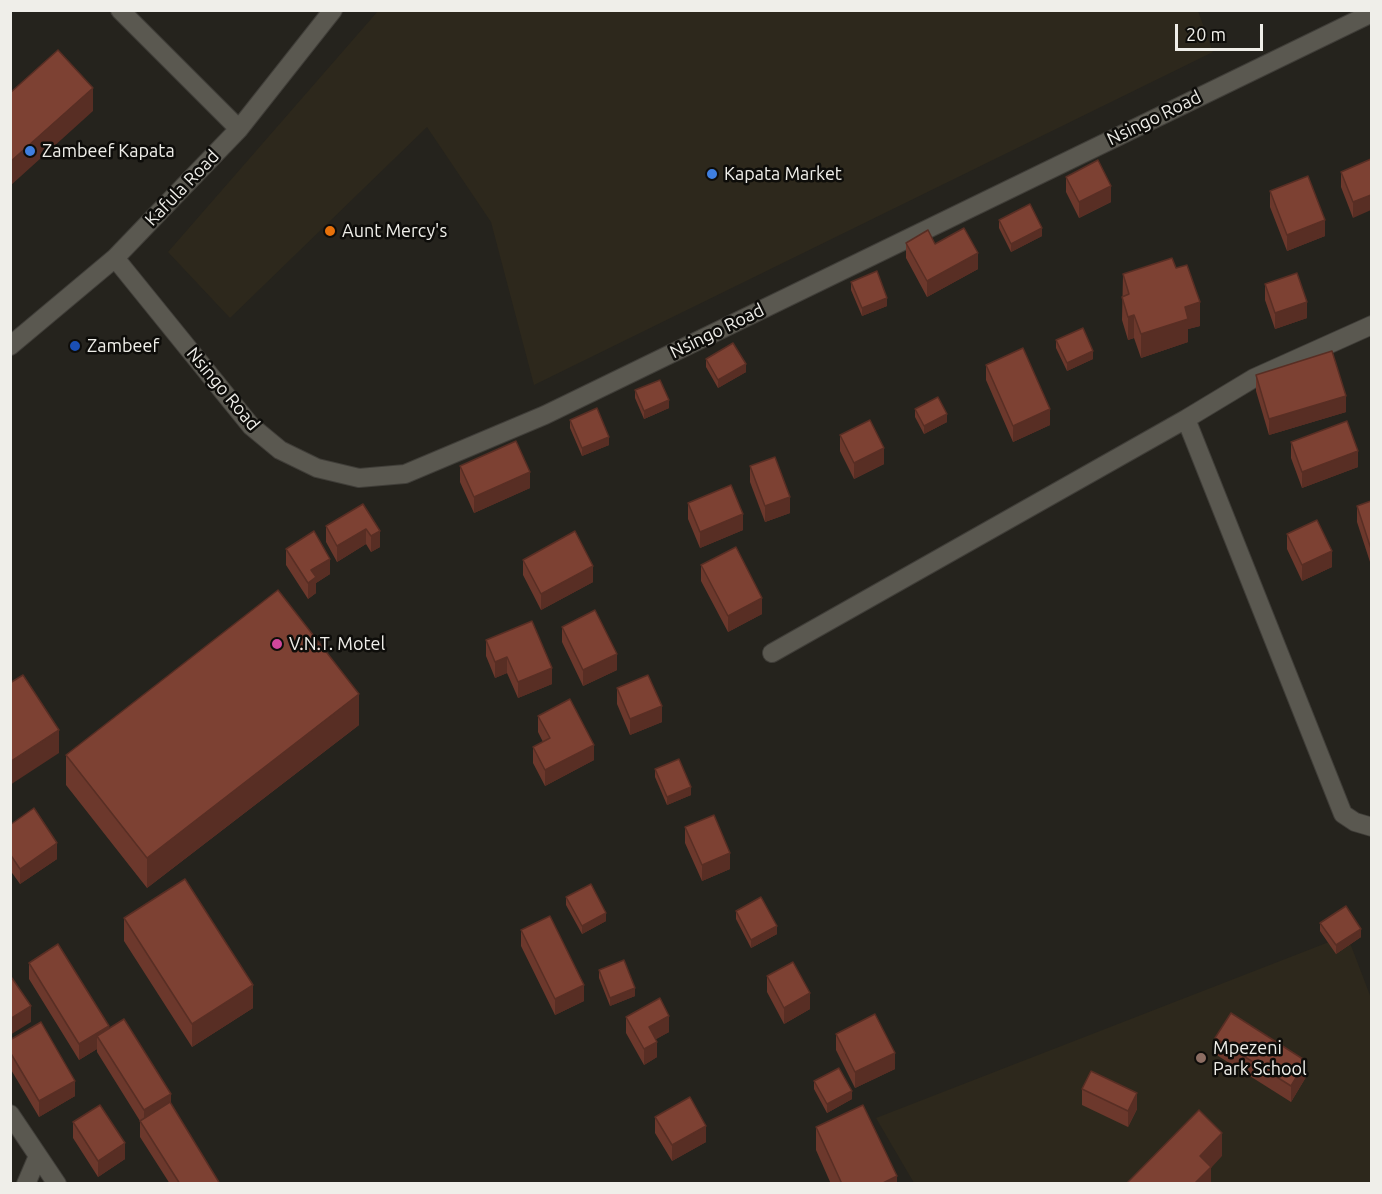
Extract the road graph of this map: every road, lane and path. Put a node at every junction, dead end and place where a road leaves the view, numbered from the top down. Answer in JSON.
{"nodes":[{"id":1,"x":120,"y":10,"type":"edge"},
{"id":2,"x":333,"y":10,"type":"edge"},
{"id":3,"x":1371,"y":13,"type":"edge"},
{"id":4,"x":239,"y":129,"type":"junction"},
{"id":5,"x":116,"y":258,"type":"junction"},
{"id":6,"x":1371,"y":326,"type":"edge"},
{"id":7,"x":10,"y":346,"type":"edge"},
{"id":8,"x":1186,"y":419,"type":"junction"},
{"id":9,"x":772,"y":653,"type":"dead end"},
{"id":10,"x":1371,"y":827,"type":"edge"},
{"id":11,"x":10,"y":1114,"type":"edge"},
{"id":12,"x":38,"y":1156,"type":"junction"},
{"id":13,"x":26,"y":1184,"type":"edge"},
{"id":14,"x":57,"y":1184,"type":"edge"}],
"edges":[{"from":1,"to":4,"type":"street"},
{"from":2,"to":4,"type":"street","name":"Kafula Road"},
{"from":3,"to":5,"type":"street","name":"Nsingo Road"},
{"from":4,"to":5,"type":"street","name":"Kafula Road"},
{"from":5,"to":7,"type":"street","name":"Kafula Road"},
{"from":6,"to":8,"type":"street"},
{"from":8,"to":9,"type":"street"},
{"from":8,"to":10,"type":"street"},
{"from":11,"to":12,"type":"street"},
{"from":12,"to":13,"type":"street"},
{"from":12,"to":14,"type":"street"}]}
